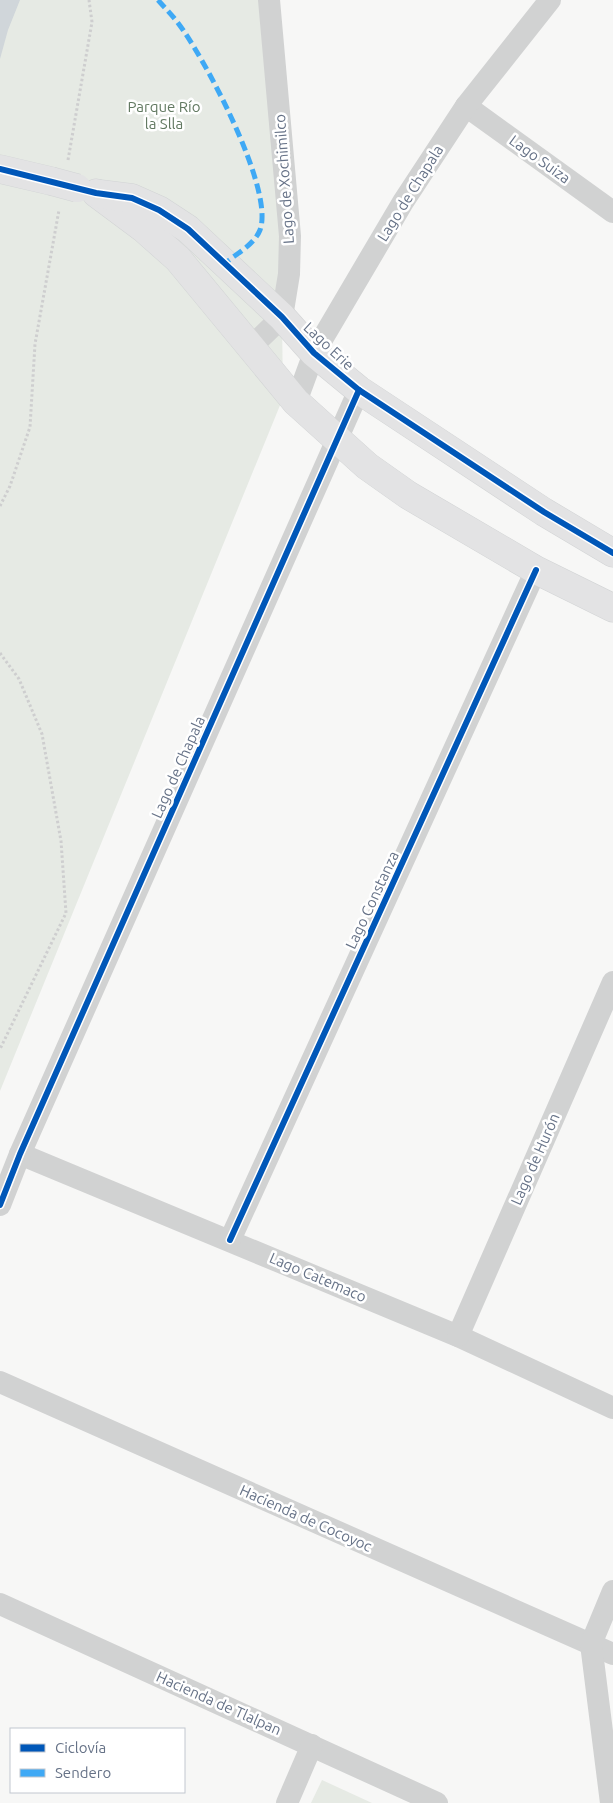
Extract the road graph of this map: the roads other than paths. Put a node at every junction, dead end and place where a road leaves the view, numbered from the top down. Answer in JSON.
{"nodes":[{"id":1,"x":269,"y":0,"type":"edge"},
{"id":2,"x":550,"y":0,"type":"edge"},
{"id":3,"x":466,"y":106,"type":"junction"},
{"id":4,"x":0,"y":169,"type":"edge"},
{"id":5,"x":63,"y":185,"type":"junction"},
{"id":6,"x":613,"y":212,"type":"edge"},
{"id":7,"x":282,"y":317,"type":"junction"},
{"id":8,"x":252,"y":346,"type":"junction"},
{"id":9,"x":314,"y":353,"type":"junction"},
{"id":10,"x":359,"y":390,"type":"junction"},
{"id":11,"x":296,"y":402,"type":"junction"},
{"id":12,"x":336,"y":440,"type":"junction"},
{"id":13,"x":613,"y":553,"type":"edge"},
{"id":14,"x":536,"y":570,"type":"junction"},
{"id":15,"x":613,"y":608,"type":"edge"},
{"id":16,"x":613,"y":982,"type":"edge"},
{"id":17,"x":20,"y":1154,"type":"junction"},
{"id":18,"x":0,"y":1205,"type":"edge"},
{"id":19,"x":230,"y":1240,"type":"junction"},
{"id":20,"x":458,"y":1336,"type":"junction"},
{"id":21,"x":0,"y":1382,"type":"edge"},
{"id":22,"x":613,"y":1408,"type":"edge"},
{"id":23,"x":613,"y":1591,"type":"edge"},
{"id":24,"x":0,"y":1604,"type":"edge"},
{"id":25,"x":590,"y":1644,"type":"junction"},
{"id":26,"x":613,"y":1654,"type":"edge"},
{"id":27,"x":312,"y":1745,"type":"junction"},
{"id":28,"x":287,"y":1803,"type":"edge"},
{"id":29,"x":437,"y":1803,"type":"edge"},
{"id":30,"x":611,"y":1803,"type":"edge"}],
"edges":[{"from":1,"to":7,"type":"street","name":"Lago de Xochimilco"},
{"from":2,"to":3,"type":"street","name":"Lago de Chapala"},
{"from":3,"to":6,"type":"street","name":"Lago Suiza"},
{"from":3,"to":9,"type":"street","name":"Lago de Chapala"},
{"from":4,"to":5,"type":"street"},
{"from":5,"to":7,"type":"street","name":"Lago Erie"},
{"from":5,"to":8,"type":"street"},
{"from":7,"to":8,"type":"street"},
{"from":7,"to":9,"type":"street","name":"Lago Erie"},
{"from":8,"to":11,"type":"street"},
{"from":9,"to":10,"type":"street","name":"Lago Erie"},
{"from":9,"to":11,"type":"street","name":"Lago de Chapala"},
{"from":10,"to":12,"type":"street","name":"Lago de Chapala"},
{"from":10,"to":13,"type":"street","name":"Lago Erie"},
{"from":11,"to":12,"type":"street"},
{"from":12,"to":14,"type":"street"},
{"from":12,"to":17,"type":"street","name":"Lago de Chapala"},
{"from":14,"to":15,"type":"street"},
{"from":14,"to":19,"type":"street","name":"Lago Constanza"},
{"from":16,"to":20,"type":"street","name":"Lago de Hurón"},
{"from":17,"to":18,"type":"street","name":"Lago de Chapala"},
{"from":17,"to":19,"type":"street","name":"Lago Catemaco"},
{"from":19,"to":20,"type":"street","name":"Lago Catemaco"},
{"from":20,"to":22,"type":"street","name":"Lago Catemaco"},
{"from":21,"to":25,"type":"street","name":"Hacienda de Cocoyoc"},
{"from":23,"to":25,"type":"street"},
{"from":24,"to":27,"type":"street","name":"Hacienda de Tlalpan"},
{"from":25,"to":26,"type":"street","name":"Hacienda de Cocoyoc"},
{"from":25,"to":30,"type":"street"},
{"from":27,"to":28,"type":"street"},
{"from":27,"to":29,"type":"street","name":"Hacienda de Tlalpan"}]}
